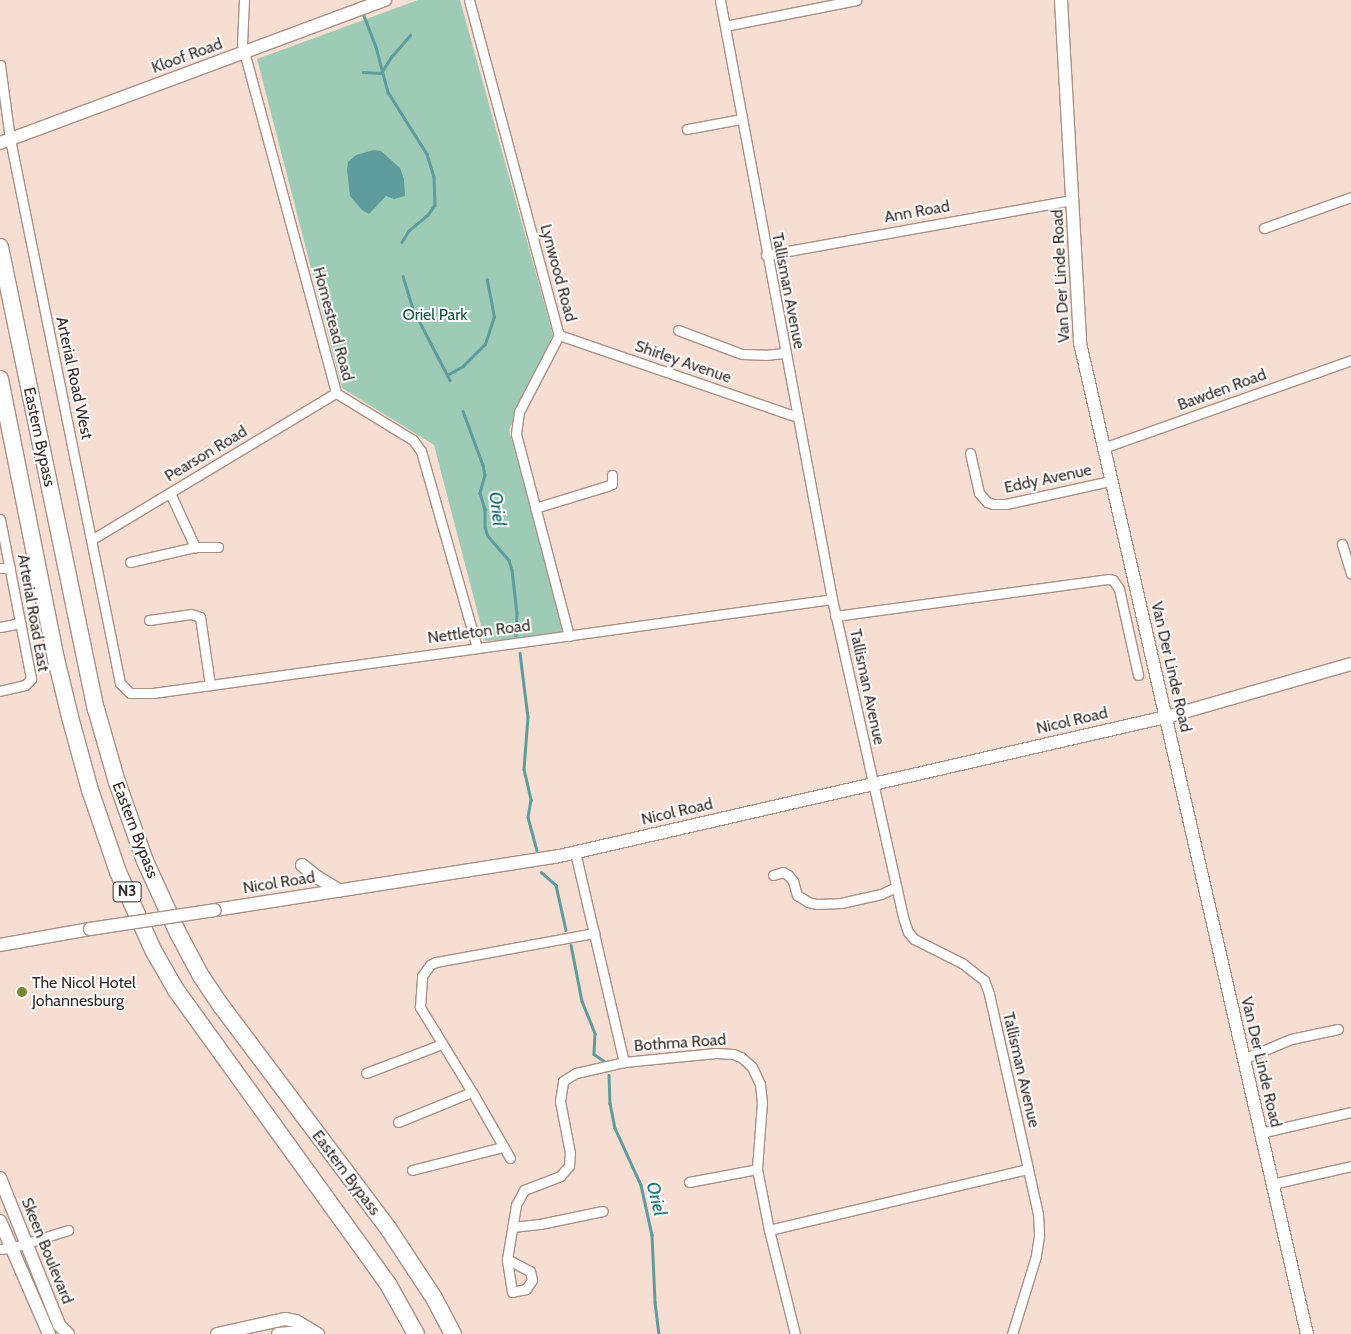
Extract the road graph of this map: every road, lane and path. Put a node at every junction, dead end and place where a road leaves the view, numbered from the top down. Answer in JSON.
{"nodes":[{"id":1,"x":244,"y":0,"type":"edge"},
{"id":2,"x":385,"y":0,"type":"edge"},
{"id":3,"x":469,"y":0,"type":"edge"},
{"id":4,"x":720,"y":0,"type":"edge"},
{"id":5,"x":856,"y":0,"type":"edge"},
{"id":6,"x":1061,"y":0,"type":"edge"},
{"id":7,"x":725,"y":26,"type":"junction"},
{"id":8,"x":245,"y":52,"type":"junction"},
{"id":9,"x":0,"y":64,"type":"edge"},
{"id":10,"x":742,"y":119,"type":"junction"},
{"id":11,"x":687,"y":129,"type":"dead end"},
{"id":12,"x":5,"y":141,"type":"edge"},
{"id":13,"x":1351,"y":197,"type":"edge"},
{"id":14,"x":1073,"y":200,"type":"junction"},
{"id":15,"x":1264,"y":228,"type":"dead end"},
{"id":16,"x":0,"y":247,"type":"edge"},
{"id":17,"x":766,"y":255,"type":"junction"},
{"id":18,"x":678,"y":330,"type":"dead end"},
{"id":19,"x":559,"y":334,"type":"junction"},
{"id":20,"x":784,"y":353,"type":"junction"},
{"id":21,"x":1351,"y":360,"type":"edge"},
{"id":22,"x":0,"y":379,"type":"edge"},
{"id":23,"x":336,"y":393,"type":"junction"},
{"id":24,"x":797,"y":417,"type":"junction"},
{"id":25,"x":1103,"y":448,"type":"junction"},
{"id":26,"x":970,"y":453,"type":"dead end"},
{"id":27,"x":612,"y":475,"type":"dead end"},
{"id":28,"x":1110,"y":481,"type":"junction"},
{"id":29,"x":170,"y":493,"type":"junction"},
{"id":30,"x":535,"y":508,"type":"junction"},
{"id":31,"x":0,"y":520,"type":"edge"},
{"id":32,"x":91,"y":540,"type":"junction"},
{"id":33,"x":1342,"y":544,"type":"dead end"},
{"id":34,"x":195,"y":547,"type":"junction"},
{"id":35,"x":218,"y":548,"type":"dead end"},
{"id":36,"x":130,"y":562,"type":"dead end"},
{"id":37,"x":0,"y":568,"type":"edge"},
{"id":38,"x":10,"y":568,"type":"junction"},
{"id":39,"x":1351,"y":574,"type":"edge"},
{"id":40,"x":832,"y":598,"type":"junction"},
{"id":41,"x":835,"y":616,"type":"junction"},
{"id":42,"x":149,"y":620,"type":"dead end"},
{"id":43,"x":21,"y":623,"type":"junction"},
{"id":44,"x":0,"y":627,"type":"edge"},
{"id":45,"x":569,"y":636,"type":"junction"},
{"id":46,"x":477,"y":647,"type":"junction"},
{"id":47,"x":1351,"y":664,"type":"edge"},
{"id":48,"x":1138,"y":674,"type":"dead end"},
{"id":49,"x":210,"y":685,"type":"junction"},
{"id":50,"x":0,"y":691,"type":"edge"},
{"id":51,"x":130,"y":693,"type":"joint"},
{"id":52,"x":1166,"y":717,"type":"junction"},
{"id":53,"x":872,"y":783,"type":"junction"},
{"id":54,"x":574,"y":852,"type":"junction"},
{"id":55,"x":302,"y":864,"type":"dead end"},
{"id":56,"x":774,"y":875,"type":"dead end"},
{"id":57,"x":896,"y":887,"type":"junction"},
{"id":58,"x":338,"y":890,"type":"junction"},
{"id":59,"x":594,"y":933,"type":"junction"},
{"id":60,"x":0,"y":945,"type":"edge"},
{"id":61,"x":1338,"y":1029,"type":"dead end"},
{"id":62,"x":442,"y":1044,"type":"junction"},
{"id":63,"x":1243,"y":1059,"type":"junction"},
{"id":64,"x":624,"y":1062,"type":"junction"},
{"id":65,"x":366,"y":1073,"type":"dead end"},
{"id":66,"x":472,"y":1092,"type":"junction"},
{"id":67,"x":1351,"y":1112,"type":"edge"},
{"id":68,"x":398,"y":1122,"type":"dead end"},
{"id":69,"x":1260,"y":1133,"type":"junction"},
{"id":70,"x":502,"y":1147,"type":"junction"},
{"id":71,"x":510,"y":1158,"type":"dead end"},
{"id":72,"x":1351,"y":1166,"type":"edge"},
{"id":73,"x":757,"y":1169,"type":"junction"},
{"id":74,"x":1028,"y":1169,"type":"junction"},
{"id":75,"x":412,"y":1170,"type":"dead end"},
{"id":76,"x":0,"y":1178,"type":"edge"},
{"id":77,"x":689,"y":1182,"type":"dead end"},
{"id":78,"x":1272,"y":1184,"type":"junction"},
{"id":79,"x":603,"y":1211,"type":"dead end"},
{"id":80,"x":0,"y":1220,"type":"edge"},
{"id":81,"x":512,"y":1227,"type":"junction"},
{"id":82,"x":68,"y":1230,"type":"dead end"},
{"id":83,"x":769,"y":1230,"type":"junction"},
{"id":84,"x":25,"y":1242,"type":"junction"},
{"id":85,"x":5,"y":1248,"type":"edge"},
{"id":86,"x":507,"y":1259,"type":"dead end"},
{"id":87,"x":248,"y":1330,"type":"edge"},
{"id":88,"x":315,"y":1332,"type":"edge"},
{"id":89,"x":48,"y":1334,"type":"edge"},
{"id":90,"x":68,"y":1334,"type":"edge"},
{"id":91,"x":218,"y":1334,"type":"edge"},
{"id":92,"x":278,"y":1334,"type":"edge"},
{"id":93,"x":416,"y":1334,"type":"edge"},
{"id":94,"x":453,"y":1334,"type":"edge"},
{"id":95,"x":795,"y":1334,"type":"edge"},
{"id":96,"x":1012,"y":1334,"type":"edge"},
{"id":97,"x":1307,"y":1334,"type":"edge"}],
"edges":[{"from":1,"to":8,"type":"street","name":"Homestead Road"},
{"from":2,"to":8,"type":"main road","name":"Kloof Road"},
{"from":3,"to":19,"type":"street","name":"Lynwood Road"},
{"from":4,"to":7,"type":"street","name":"Tallisman Avenue"},
{"from":5,"to":7,"type":"street"},
{"from":6,"to":14,"type":"main road","name":"Van Der Linde Road"},
{"from":7,"to":10,"type":"street","name":"Tallisman Avenue"},
{"from":8,"to":12,"type":"main road","name":"Kloof Road"},
{"from":8,"to":23,"type":"street","name":"Homestead Road"},
{"from":9,"to":12,"type":"street","name":"Arterial Road West"},
{"from":10,"to":11,"type":"street"},
{"from":10,"to":17,"type":"street","name":"Tallisman Avenue"},
{"from":12,"to":32,"type":"street","name":"Arterial Road West"},
{"from":13,"to":15,"type":"street"},
{"from":14,"to":17,"type":"street","name":"Ann Road"},
{"from":14,"to":25,"type":"main road","name":"Van Der Linde Road"},
{"from":16,"to":94,"type":"highway","name":"Eastern Bypass","number":"N3"},
{"from":17,"to":20,"type":"street","name":"Tallisman Avenue"},
{"from":18,"to":20,"type":"street"},
{"from":19,"to":24,"type":"street","name":"Shirley Avenue"},
{"from":19,"to":30,"type":"street","name":"Lynwood Road"},
{"from":20,"to":24,"type":"street","name":"Tallisman Avenue"},
{"from":21,"to":25,"type":"street","name":"Bawden Road"},
{"from":22,"to":93,"type":"highway","name":"Eastern Bypass","number":"N3"},
{"from":23,"to":29,"type":"street","name":"Pearson Road"},
{"from":23,"to":46,"type":"street","name":"Homestead Road"},
{"from":24,"to":40,"type":"street","name":"Tallisman Avenue"},
{"from":25,"to":28,"type":"main road","name":"Van Der Linde Road"},
{"from":26,"to":28,"type":"street","name":"Eddy Avenue"},
{"from":27,"to":30,"type":"street"},
{"from":28,"to":52,"type":"main road","name":"Van Der Linde Road"},
{"from":29,"to":32,"type":"street","name":"Pearson Road"},
{"from":29,"to":34,"type":"street"},
{"from":30,"to":45,"type":"street","name":"Lynwood Road"},
{"from":31,"to":38,"type":"street","name":"Arterial Road East"},
{"from":32,"to":51,"type":"street","name":"Arterial Road West"},
{"from":33,"to":39,"type":"street"},
{"from":34,"to":35,"type":"street"},
{"from":34,"to":36,"type":"street"},
{"from":37,"to":38,"type":"street"},
{"from":38,"to":43,"type":"street","name":"Arterial Road East"},
{"from":40,"to":41,"type":"street","name":"Tallisman Avenue"},
{"from":40,"to":45,"type":"street","name":"Nettleton Road"},
{"from":41,"to":48,"type":"street"},
{"from":41,"to":53,"type":"street","name":"Tallisman Avenue"},
{"from":42,"to":49,"type":"street"},
{"from":43,"to":44,"type":"street"},
{"from":43,"to":50,"type":"street","name":"Arterial Road East"},
{"from":45,"to":46,"type":"street","name":"Nettleton Road"},
{"from":46,"to":49,"type":"street","name":"Nettleton Road"},
{"from":47,"to":52,"type":"main road","name":"Nicol Road"},
{"from":49,"to":51,"type":"street","name":"Nettleton Road"},
{"from":52,"to":53,"type":"main road","name":"Nicol Road"},
{"from":52,"to":63,"type":"main road","name":"Van Der Linde Road"},
{"from":53,"to":54,"type":"main road","name":"Nicol Road"},
{"from":53,"to":57,"type":"street","name":"Tallisman Avenue"},
{"from":54,"to":58,"type":"main road","name":"Nicol Road"},
{"from":54,"to":59,"type":"street","name":"Bothma Road"},
{"from":55,"to":58,"type":"main road"},
{"from":56,"to":57,"type":"street"},
{"from":57,"to":74,"type":"street","name":"Tallisman Avenue"},
{"from":58,"to":60,"type":"main road","name":"Nicol Road","bridge":true},
{"from":59,"to":62,"type":"street"},
{"from":59,"to":64,"type":"street","name":"Bothma Road"},
{"from":61,"to":63,"type":"street"},
{"from":62,"to":65,"type":"street"},
{"from":62,"to":66,"type":"street"},
{"from":63,"to":69,"type":"main road","name":"Van Der Linde Road"},
{"from":64,"to":73,"type":"street","name":"Bothma Road"},
{"from":64,"to":81,"type":"street"},
{"from":66,"to":68,"type":"street"},
{"from":66,"to":70,"type":"street"},
{"from":67,"to":69,"type":"street"},
{"from":69,"to":78,"type":"main road","name":"Van Der Linde Road"},
{"from":70,"to":71,"type":"street"},
{"from":70,"to":75,"type":"street"},
{"from":72,"to":78,"type":"street"},
{"from":73,"to":77,"type":"street"},
{"from":73,"to":83,"type":"street","name":"Bothma Road"},
{"from":74,"to":83,"type":"street"},
{"from":74,"to":96,"type":"street","name":"Tallisman Avenue"},
{"from":76,"to":84,"type":"main road","name":"Skeen Boulevard"},
{"from":78,"to":97,"type":"main road","name":"Van Der Linde Road"},
{"from":79,"to":81,"type":"street"},
{"from":80,"to":85,"type":"main road","name":"Skeen Boulevard"},
{"from":81,"to":86,"type":"street"},
{"from":82,"to":84,"type":"street"},
{"from":83,"to":95,"type":"street","name":"Bothma Road"},
{"from":84,"to":85,"type":"street"},
{"from":84,"to":90,"type":"main road","name":"Skeen Boulevard"},
{"from":85,"to":89,"type":"main road","name":"Skeen Boulevard"},
{"from":87,"to":88,"type":"main road"},
{"from":87,"to":91,"type":"main road"},
{"from":88,"to":92,"type":"main road"}]}
